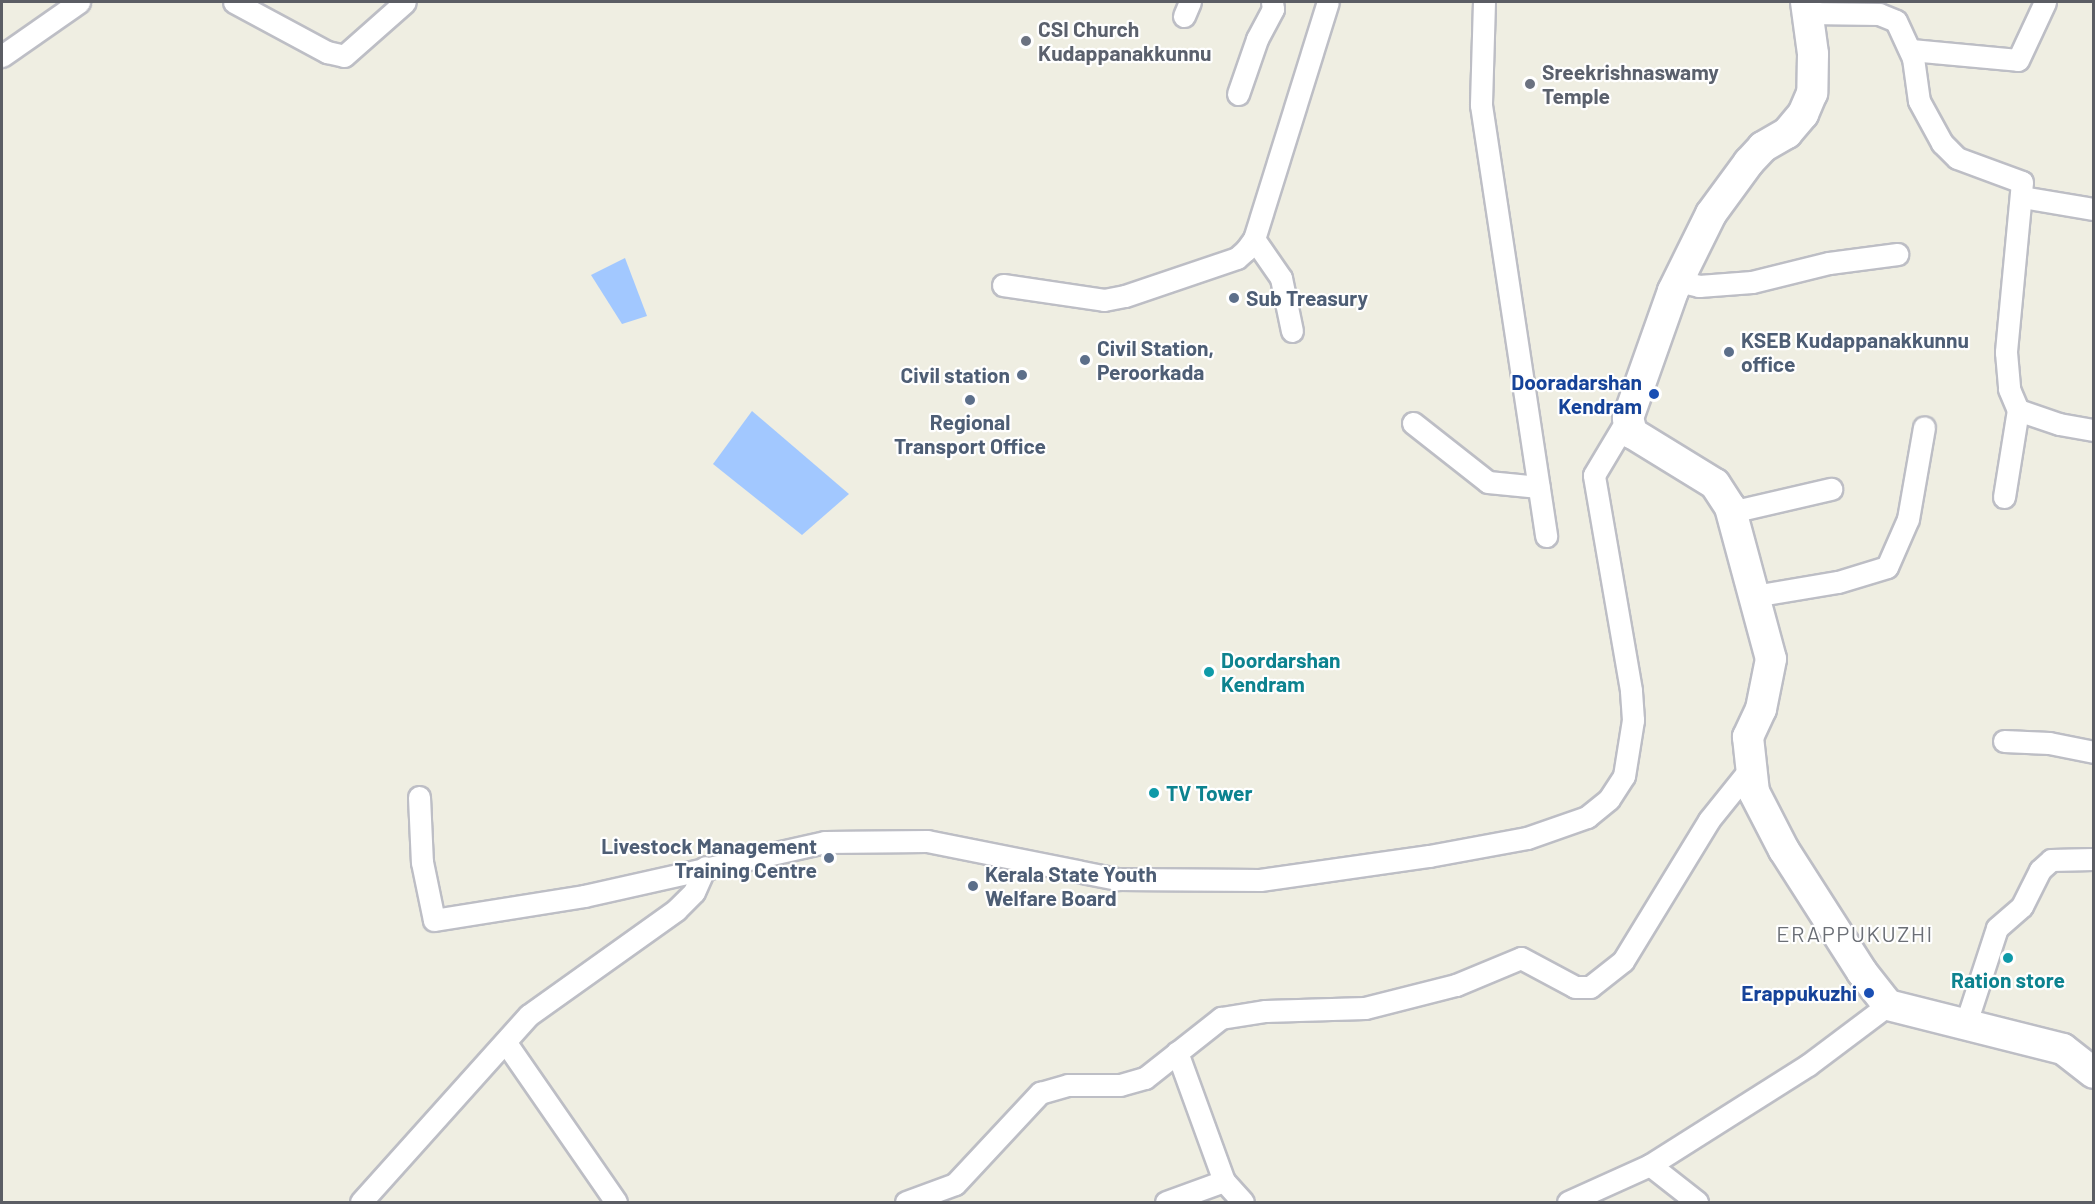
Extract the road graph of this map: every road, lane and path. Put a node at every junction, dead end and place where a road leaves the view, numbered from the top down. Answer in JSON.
{"nodes":[{"id":1,"x":79,"y":2,"type":"edge"},
{"id":2,"x":234,"y":2,"type":"edge"},
{"id":3,"x":405,"y":2,"type":"edge"},
{"id":4,"x":1272,"y":2,"type":"edge"},
{"id":5,"x":1329,"y":2,"type":"edge"},
{"id":6,"x":1484,"y":2,"type":"edge"},
{"id":7,"x":2045,"y":2,"type":"edge"},
{"id":8,"x":1807,"y":7,"type":"edge"},
{"id":9,"x":1911,"y":50,"type":"junction"},
{"id":10,"x":2,"y":56,"type":"edge"},
{"id":11,"x":1238,"y":94,"type":"dead end"},
{"id":12,"x":2022,"y":197,"type":"junction"},
{"id":13,"x":2094,"y":209,"type":"edge"},
{"id":14,"x":1254,"y":239,"type":"junction"},
{"id":15,"x":1897,"y":254,"type":"dead end"},
{"id":16,"x":1678,"y":281,"type":"junction"},
{"id":17,"x":1003,"y":285,"type":"dead end"},
{"id":18,"x":1292,"y":331,"type":"dead end"},
{"id":19,"x":2018,"y":410,"type":"junction"},
{"id":20,"x":1628,"y":418,"type":"junction"},
{"id":21,"x":1413,"y":423,"type":"dead end"},
{"id":22,"x":1924,"y":427,"type":"dead end"},
{"id":23,"x":2094,"y":430,"type":"edge"},
{"id":24,"x":1539,"y":487,"type":"junction"},
{"id":25,"x":1831,"y":489,"type":"dead end"},
{"id":26,"x":2004,"y":497,"type":"dead end"},
{"id":27,"x":1731,"y":512,"type":"junction"},
{"id":28,"x":1546,"y":537,"type":"dead end"},
{"id":29,"x":1754,"y":596,"type":"junction"},
{"id":30,"x":2004,"y":741,"type":"dead end"},
{"id":31,"x":2094,"y":752,"type":"edge"},
{"id":32,"x":1750,"y":769,"type":"junction"},
{"id":33,"x":419,"y":797,"type":"dead end"},
{"id":34,"x":2093,"y":859,"type":"edge"},
{"id":35,"x":705,"y":867,"type":"junction"},
{"id":36,"x":1888,"y":1005,"type":"junction"},
{"id":37,"x":1965,"y":1026,"type":"junction"},
{"id":38,"x":506,"y":1043,"type":"junction"},
{"id":39,"x":1177,"y":1052,"type":"junction"},
{"id":40,"x":2094,"y":1073,"type":"edge"},
{"id":41,"x":1650,"y":1165,"type":"junction"},
{"id":42,"x":1224,"y":1181,"type":"junction"},
{"id":43,"x":1594,"y":1198,"type":"edge"},
{"id":44,"x":361,"y":1203,"type":"edge"},
{"id":45,"x":616,"y":1203,"type":"edge"},
{"id":46,"x":906,"y":1203,"type":"edge"},
{"id":47,"x":1166,"y":1203,"type":"edge"},
{"id":48,"x":1243,"y":1203,"type":"edge"},
{"id":49,"x":1568,"y":1203,"type":"edge"},
{"id":50,"x":1697,"y":1203,"type":"edge"}],
"edges":[{"from":1,"to":10,"type":"street"},
{"from":2,"to":3,"type":"street"},
{"from":4,"to":11,"type":"street"},
{"from":5,"to":14,"type":"street"},
{"from":6,"to":24,"type":"street"},
{"from":7,"to":9,"type":"street"},
{"from":8,"to":9,"type":"street"},
{"from":8,"to":16,"type":"main road"},
{"from":9,"to":12,"type":"street"},
{"from":12,"to":13,"type":"street"},
{"from":12,"to":19,"type":"street"},
{"from":14,"to":17,"type":"street"},
{"from":14,"to":18,"type":"street"},
{"from":15,"to":16,"type":"street"},
{"from":16,"to":20,"type":"main road"},
{"from":19,"to":23,"type":"street"},
{"from":19,"to":26,"type":"street"},
{"from":20,"to":27,"type":"main road"},
{"from":20,"to":35,"type":"street"},
{"from":21,"to":24,"type":"street"},
{"from":22,"to":29,"type":"street"},
{"from":24,"to":28,"type":"street"},
{"from":25,"to":27,"type":"street"},
{"from":27,"to":29,"type":"main road"},
{"from":29,"to":32,"type":"main road"},
{"from":30,"to":31,"type":"street"},
{"from":32,"to":36,"type":"main road"},
{"from":32,"to":39,"type":"street"},
{"from":33,"to":35,"type":"street"},
{"from":34,"to":37,"type":"street"},
{"from":35,"to":38,"type":"street"},
{"from":36,"to":37,"type":"main road"},
{"from":36,"to":41,"type":"street"},
{"from":37,"to":40,"type":"main road"},
{"from":38,"to":44,"type":"street"},
{"from":38,"to":45,"type":"street"},
{"from":39,"to":42,"type":"street"},
{"from":39,"to":46,"type":"street"},
{"from":41,"to":43,"type":"street"},
{"from":41,"to":50,"type":"street"},
{"from":42,"to":47,"type":"street"},
{"from":42,"to":48,"type":"street"},
{"from":43,"to":49,"type":"street"}]}
